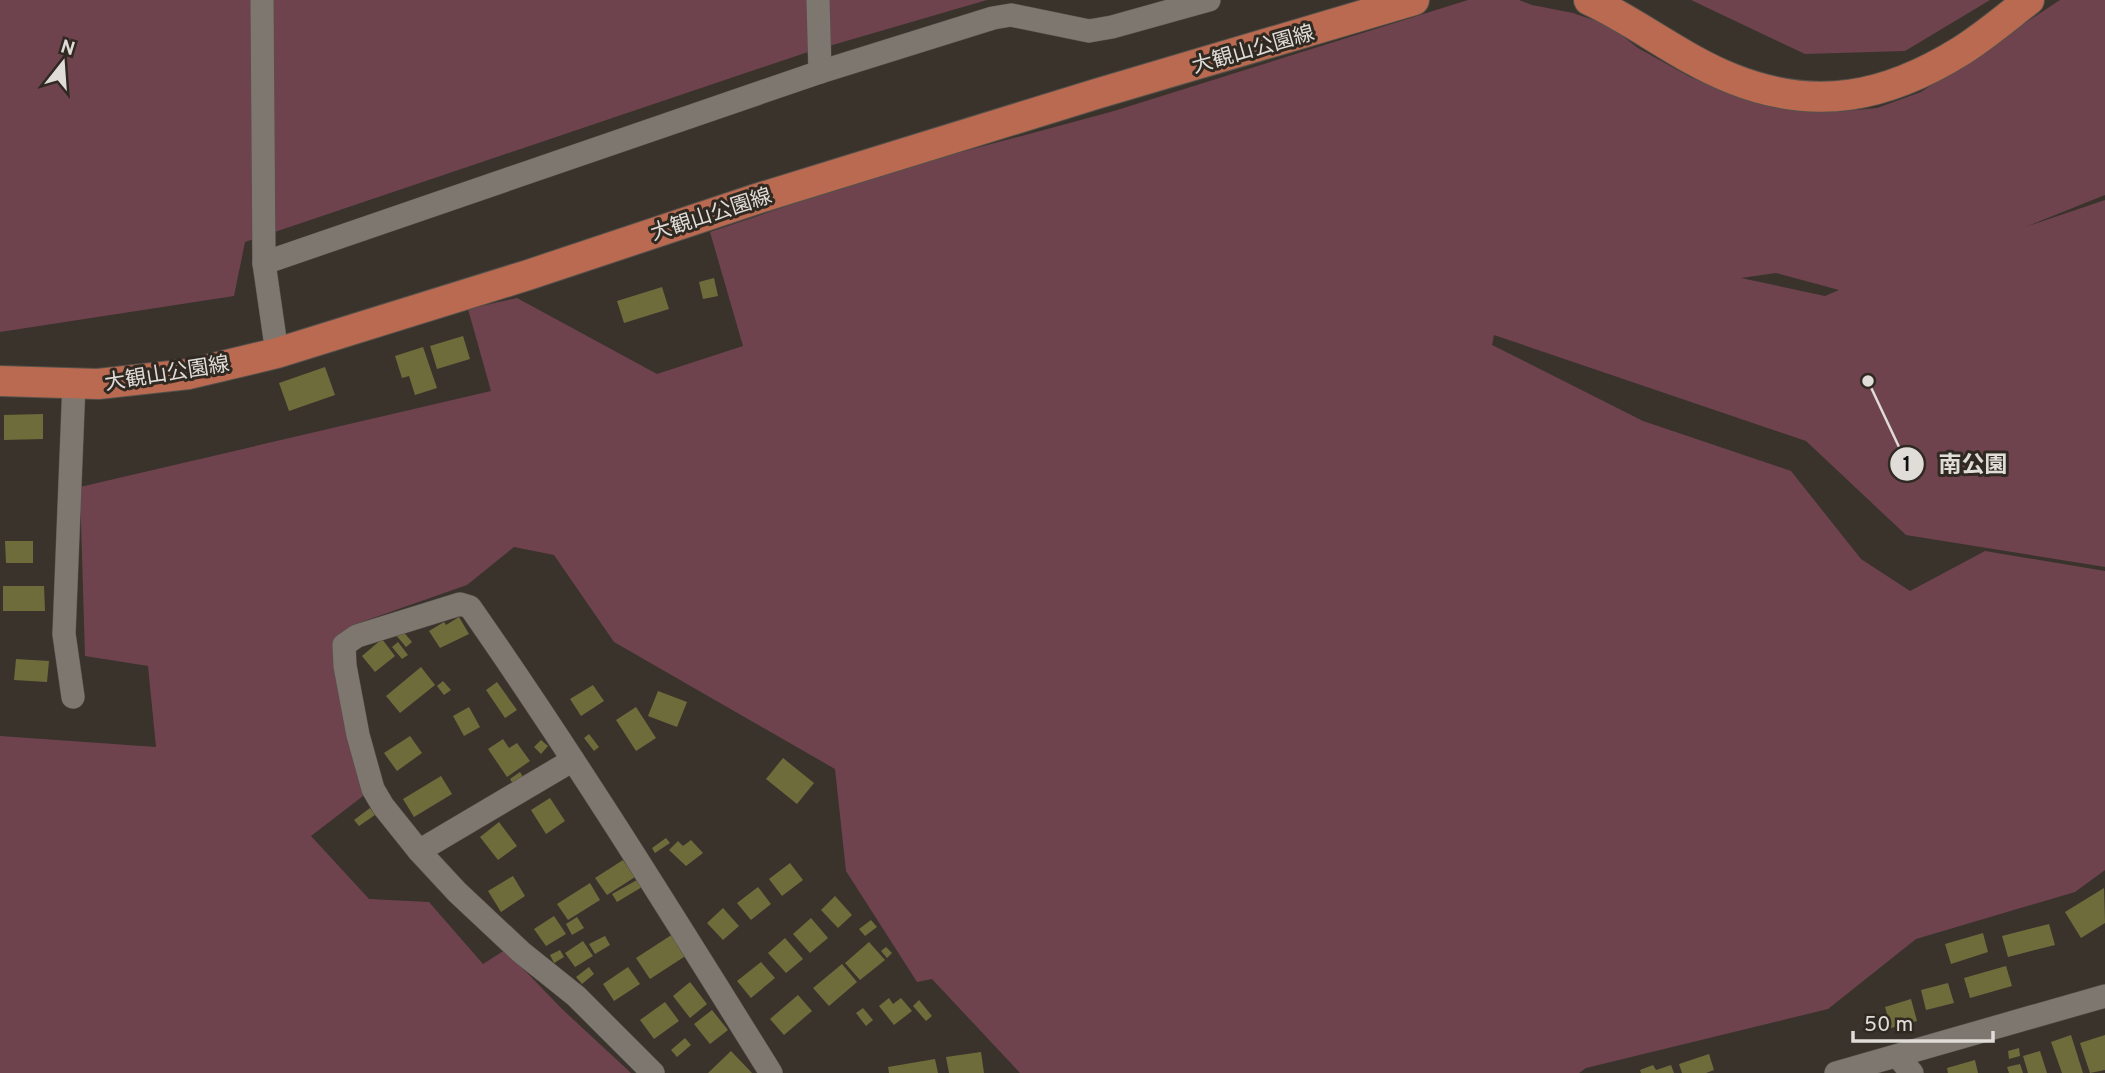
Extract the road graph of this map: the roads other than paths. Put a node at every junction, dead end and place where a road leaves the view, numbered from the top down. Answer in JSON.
{"nodes":[{"id":1,"x":262,"y":0,"type":"edge"},
{"id":2,"x":818,"y":0,"type":"edge"},
{"id":3,"x":1209,"y":0,"type":"edge"},
{"id":4,"x":1414,"y":0,"type":"edge"},
{"id":5,"x":1588,"y":0,"type":"edge"},
{"id":6,"x":2029,"y":0,"type":"edge"},
{"id":7,"x":820,"y":72,"type":"junction"},
{"id":8,"x":264,"y":263,"type":"junction"},
{"id":9,"x":277,"y":353,"type":"junction"},
{"id":10,"x":0,"y":381,"type":"edge"},
{"id":11,"x":74,"y":383,"type":"junction"},
{"id":12,"x":73,"y":697,"type":"dead end"},
{"id":13,"x":573,"y":760,"type":"junction"},
{"id":14,"x":419,"y":851,"type":"junction"},
{"id":15,"x":2105,"y":996,"type":"edge"},
{"id":16,"x":1905,"y":1064,"type":"edge"},
{"id":17,"x":653,"y":1073,"type":"edge"},
{"id":18,"x":771,"y":1073,"type":"edge"},
{"id":19,"x":1836,"y":1073,"type":"edge"}],
"edges":[{"from":1,"to":8,"type":"street"},
{"from":2,"to":7,"type":"street"},
{"from":3,"to":7,"type":"street"},
{"from":4,"to":9,"type":"main road","name":"大観山公園線"},
{"from":5,"to":6,"type":"main road"},
{"from":7,"to":8,"type":"street"},
{"from":8,"to":9,"type":"street"},
{"from":9,"to":11,"type":"main road","name":"大観山公園線"},
{"from":10,"to":11,"type":"main road","name":"大観山公園線"},
{"from":11,"to":12,"type":"street"},
{"from":13,"to":14,"type":"street"},
{"from":13,"to":14,"type":"street"},
{"from":13,"to":18,"type":"street"},
{"from":14,"to":17,"type":"street"},
{"from":15,"to":16,"type":"street"},
{"from":16,"to":19,"type":"street"}]}
